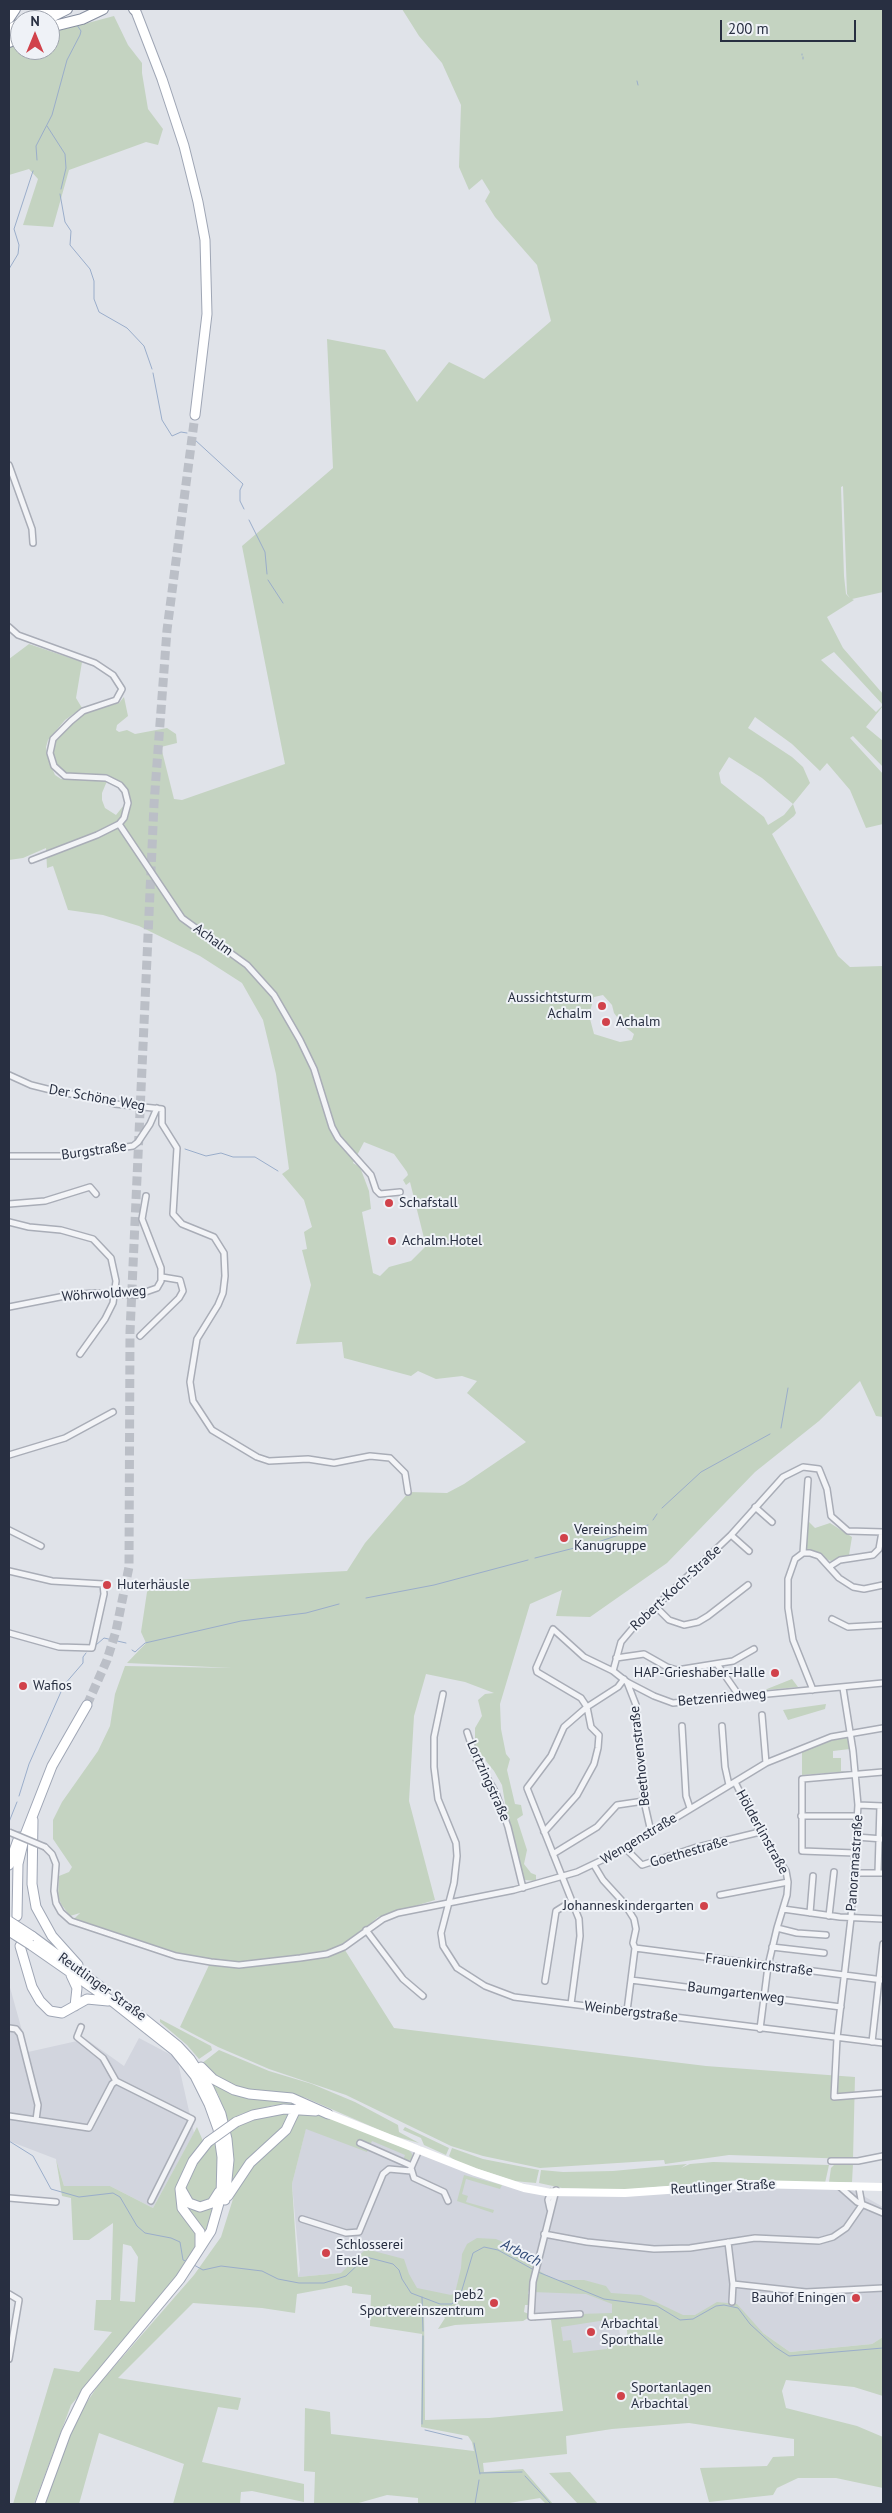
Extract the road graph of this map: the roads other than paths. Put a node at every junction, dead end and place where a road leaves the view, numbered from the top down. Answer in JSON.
{"nodes":[{"id":1,"x":15,"y":9,"type":"edge"},
{"id":2,"x":103,"y":9,"type":"edge"},
{"id":3,"x":135,"y":9,"type":"edge"},
{"id":4,"x":9,"y":18,"type":"edge"},
{"id":5,"x":60,"y":24,"type":"edge"},
{"id":6,"x":195,"y":415,"type":"tunnel mouth"},
{"id":7,"x":9,"y":465,"type":"edge"},
{"id":8,"x":32,"y":543,"type":"dead end"},
{"id":9,"x":9,"y":627,"type":"edge"},
{"id":10,"x":119,"y":824,"type":"junction"},
{"id":11,"x":32,"y":860,"type":"dead end"},
{"id":12,"x":9,"y":1076,"type":"edge"},
{"id":13,"x":157,"y":1108,"type":"junction"},
{"id":14,"x":9,"y":1156,"type":"edge"},
{"id":15,"x":400,"y":1192,"type":"dead end"},
{"id":16,"x":96,"y":1194,"type":"dead end"},
{"id":17,"x":146,"y":1196,"type":"dead end"},
{"id":18,"x":9,"y":1204,"type":"edge"},
{"id":19,"x":9,"y":1222,"type":"edge"},
{"id":20,"x":162,"y":1277,"type":"junction"},
{"id":21,"x":116,"y":1294,"type":"junction"},
{"id":22,"x":9,"y":1307,"type":"edge"},
{"id":23,"x":140,"y":1336,"type":"dead end"},
{"id":24,"x":80,"y":1354,"type":"dead end"},
{"id":25,"x":113,"y":1412,"type":"dead end"},
{"id":26,"x":96,"y":1420,"type":"junction"},
{"id":27,"x":100,"y":1427,"type":"dead end"},
{"id":28,"x":9,"y":1454,"type":"edge"},
{"id":29,"x":808,"y":1480,"type":"dead end"},
{"id":30,"x":408,"y":1492,"type":"dead end"},
{"id":31,"x":755,"y":1507,"type":"junction"},
{"id":32,"x":772,"y":1522,"type":"dead end"},
{"id":33,"x":9,"y":1530,"type":"edge"},
{"id":34,"x":24,"y":1530,"type":"dead end"},
{"id":35,"x":882,"y":1532,"type":"edge"},
{"id":36,"x":731,"y":1535,"type":"junction"},
{"id":37,"x":21,"y":1537,"type":"junction"},
{"id":38,"x":41,"y":1546,"type":"dead end"},
{"id":39,"x":749,"y":1551,"type":"dead end"},
{"id":40,"x":803,"y":1553,"type":"junction"},
{"id":41,"x":829,"y":1567,"type":"junction"},
{"id":42,"x":9,"y":1570,"type":"edge"},
{"id":43,"x":748,"y":1585,"type":"dead end"},
{"id":44,"x":883,"y":1585,"type":"edge"},
{"id":45,"x":656,"y":1607,"type":"junction"},
{"id":46,"x":832,"y":1619,"type":"dead end"},
{"id":47,"x":883,"y":1625,"type":"edge"},
{"id":48,"x":9,"y":1633,"type":"edge"},
{"id":49,"x":754,"y":1648,"type":"dead end"},
{"id":50,"x":616,"y":1658,"type":"junction"},
{"id":51,"x":717,"y":1664,"type":"junction"},
{"id":52,"x":613,"y":1670,"type":"junction"},
{"id":53,"x":625,"y":1680,"type":"junction"},
{"id":54,"x":883,"y":1683,"type":"edge"},
{"id":55,"x":843,"y":1688,"type":"junction"},
{"id":56,"x":813,"y":1690,"type":"junction"},
{"id":57,"x":443,"y":1694,"type":"dead end"},
{"id":58,"x":740,"y":1698,"type":"junction"},
{"id":59,"x":87,"y":1704,"type":"tunnel mouth"},
{"id":60,"x":587,"y":1707,"type":"junction"},
{"id":61,"x":762,"y":1715,"type":"dead end"},
{"id":62,"x":682,"y":1726,"type":"dead end"},
{"id":63,"x":722,"y":1726,"type":"dead end"},
{"id":64,"x":883,"y":1728,"type":"edge"},
{"id":65,"x":467,"y":1732,"type":"dead end"},
{"id":66,"x":850,"y":1732,"type":"junction"},
{"id":67,"x":766,"y":1764,"type":"junction"},
{"id":68,"x":883,"y":1772,"type":"edge"},
{"id":69,"x":856,"y":1774,"type":"junction"},
{"id":70,"x":735,"y":1782,"type":"junction"},
{"id":71,"x":729,"y":1785,"type":"junction"},
{"id":72,"x":644,"y":1801,"type":"junction"},
{"id":73,"x":858,"y":1805,"type":"junction"},
{"id":74,"x":882,"y":1806,"type":"edge"},
{"id":75,"x":34,"y":1808,"type":"junction"},
{"id":76,"x":690,"y":1808,"type":"junction"},
{"id":77,"x":801,"y":1816,"type":"junction"},
{"id":78,"x":858,"y":1816,"type":"junction"},
{"id":79,"x":32,"y":1826,"type":"junction"},
{"id":80,"x":9,"y":1832,"type":"edge"},
{"id":81,"x":544,"y":1832,"type":"junction"},
{"id":82,"x":651,"y":1832,"type":"junction"},
{"id":83,"x":760,"y":1832,"type":"junction"},
{"id":84,"x":856,"y":1837,"type":"junction"},
{"id":85,"x":881,"y":1839,"type":"edge"},
{"id":86,"x":625,"y":1848,"type":"junction"},
{"id":87,"x":855,"y":1853,"type":"junction"},
{"id":88,"x":553,"y":1854,"type":"junction"},
{"id":89,"x":9,"y":1865,"type":"edge"},
{"id":90,"x":594,"y":1865,"type":"junction"},
{"id":91,"x":834,"y":1872,"type":"dead end"},
{"id":92,"x":854,"y":1873,"type":"junction"},
{"id":93,"x":881,"y":1873,"type":"edge"},
{"id":94,"x":813,"y":1876,"type":"dead end"},
{"id":95,"x":561,"y":1877,"type":"junction"},
{"id":96,"x":788,"y":1882,"type":"junction"},
{"id":97,"x":18,"y":1885,"type":"junction"},
{"id":98,"x":523,"y":1888,"type":"junction"},
{"id":99,"x":720,"y":1895,"type":"dead end"},
{"id":100,"x":572,"y":1901,"type":"junction"},
{"id":101,"x":448,"y":1902,"type":"junction"},
{"id":102,"x":783,"y":1909,"type":"junction"},
{"id":103,"x":810,"y":1913,"type":"junction"},
{"id":104,"x":829,"y":1916,"type":"junction"},
{"id":105,"x":851,"y":1918,"type":"junction"},
{"id":106,"x":12,"y":1919,"type":"edge"},
{"id":107,"x":883,"y":1919,"type":"edge"},
{"id":108,"x":776,"y":1928,"type":"junction"},
{"id":109,"x":366,"y":1930,"type":"junction"},
{"id":110,"x":9,"y":1931,"type":"edge"},
{"id":111,"x":826,"y":1935,"type":"dead end"},
{"id":112,"x":31,"y":1940,"type":"junction"},
{"id":113,"x":883,"y":1944,"type":"edge"},
{"id":114,"x":20,"y":1946,"type":"dead end"},
{"id":115,"x":772,"y":1947,"type":"junction"},
{"id":116,"x":636,"y":1948,"type":"junction"},
{"id":117,"x":824,"y":1953,"type":"dead end"},
{"id":118,"x":768,"y":1966,"type":"junction"},
{"id":119,"x":69,"y":1973,"type":"junction"},
{"id":120,"x":844,"y":1976,"type":"junction"},
{"id":121,"x":631,"y":1980,"type":"junction"},
{"id":122,"x":881,"y":1980,"type":"edge"},
{"id":123,"x":545,"y":1981,"type":"dead end"},
{"id":124,"x":95,"y":1983,"type":"junction"},
{"id":125,"x":423,"y":1996,"type":"dead end"},
{"id":126,"x":764,"y":1997,"type":"junction"},
{"id":127,"x":113,"y":2002,"type":"junction"},
{"id":128,"x":571,"y":2004,"type":"junction"},
{"id":129,"x":75,"y":2006,"type":"junction"},
{"id":130,"x":840,"y":2007,"type":"junction"},
{"id":131,"x":627,"y":2011,"type":"junction"},
{"id":132,"x":9,"y":2028,"type":"edge"},
{"id":133,"x":81,"y":2028,"type":"dead end"},
{"id":134,"x":760,"y":2029,"type":"junction"},
{"id":135,"x":837,"y":2038,"type":"junction"},
{"id":136,"x":872,"y":2042,"type":"junction"},
{"id":137,"x":883,"y":2042,"type":"edge"},
{"id":138,"x":187,"y":2060,"type":"junction"},
{"id":139,"x":116,"y":2081,"type":"junction"},
{"id":140,"x":883,"y":2093,"type":"edge"},
{"id":141,"x":296,"y":2109,"type":"junction"},
{"id":142,"x":328,"y":2114,"type":"junction"},
{"id":143,"x":9,"y":2116,"type":"edge"},
{"id":144,"x":36,"y":2120,"type":"junction"},
{"id":145,"x":360,"y":2143,"type":"dead end"},
{"id":146,"x":419,"y":2150,"type":"junction"},
{"id":147,"x":883,"y":2156,"type":"edge"},
{"id":148,"x":831,"y":2161,"type":"dead end"},
{"id":149,"x":412,"y":2168,"type":"junction"},
{"id":150,"x":501,"y":2181,"type":"junction"},
{"id":151,"x":221,"y":2187,"type":"junction"},
{"id":152,"x":840,"y":2187,"type":"junction"},
{"id":153,"x":883,"y":2187,"type":"edge"},
{"id":154,"x":859,"y":2188,"type":"junction"},
{"id":155,"x":180,"y":2189,"type":"junction"},
{"id":156,"x":554,"y":2193,"type":"junction"},
{"id":157,"x":853,"y":2197,"type":"junction"},
{"id":158,"x":9,"y":2198,"type":"edge"},
{"id":159,"x":151,"y":2201,"type":"dead end"},
{"id":160,"x":448,"y":2201,"type":"dead end"},
{"id":161,"x":56,"y":2202,"type":"dead end"},
{"id":162,"x":225,"y":2202,"type":"junction"},
{"id":163,"x":862,"y":2205,"type":"junction"},
{"id":164,"x":550,"y":2208,"type":"junction"},
{"id":165,"x":883,"y":2213,"type":"edge"},
{"id":166,"x":302,"y":2220,"type":"dead end"},
{"id":167,"x":544,"y":2234,"type":"junction"},
{"id":168,"x":728,"y":2242,"type":"junction"},
{"id":169,"x":197,"y":2255,"type":"junction"},
{"id":170,"x":183,"y":2280,"type":"junction"},
{"id":171,"x":733,"y":2284,"type":"junction"},
{"id":172,"x":883,"y":2288,"type":"edge"},
{"id":173,"x":9,"y":2294,"type":"edge"},
{"id":174,"x":732,"y":2302,"type":"dead end"},
{"id":175,"x":580,"y":2314,"type":"dead end"},
{"id":176,"x":9,"y":2358,"type":"edge"},
{"id":177,"x":40,"y":2504,"type":"edge"}],
"edges":[{"from":1,"to":4,"type":"highway"},
{"from":2,"to":5,"type":"highway"},
{"from":3,"to":6,"type":"main road"},
{"from":7,"to":8,"type":"street"},
{"from":9,"to":10,"type":"street"},
{"from":10,"to":11,"type":"street"},
{"from":10,"to":15,"type":"street","name":"Achalm"},
{"from":12,"to":13,"type":"street","name":"Der Schöne Weg"},
{"from":13,"to":14,"type":"street","name":"Burgstraße"},
{"from":13,"to":30,"type":"street","name":"Der Schöne Weg"},
{"from":16,"to":18,"type":"street"},
{"from":17,"to":20,"type":"street","name":"Wöhrwoldweg"},
{"from":19,"to":21,"type":"street"},
{"from":20,"to":21,"type":"street","name":"Wöhrwoldweg"},
{"from":20,"to":23,"type":"street","name":"Wöhrwoldweg"},
{"from":21,"to":22,"type":"street","name":"Wöhrwoldweg"},
{"from":21,"to":24,"type":"street"},
{"from":25,"to":26,"type":"street"},
{"from":26,"to":27,"type":"street"},
{"from":26,"to":28,"type":"street"},
{"from":29,"to":40,"type":"street"},
{"from":31,"to":32,"type":"street"},
{"from":31,"to":35,"type":"street","name":"Robert-Koch-Straße"},
{"from":31,"to":36,"type":"street","name":"Robert-Koch-Straße"},
{"from":33,"to":37,"type":"street"},
{"from":34,"to":37,"type":"street"},
{"from":35,"to":41,"type":"street"},
{"from":36,"to":39,"type":"street","name":"Robert-Koch-Straße"},
{"from":36,"to":45,"type":"street","name":"Robert-Koch-Straße"},
{"from":37,"to":38,"type":"street"},
{"from":40,"to":41,"type":"street"},
{"from":40,"to":56,"type":"street"},
{"from":41,"to":44,"type":"street"},
{"from":42,"to":48,"type":"street"},
{"from":43,"to":45,"type":"street"},
{"from":45,"to":50,"type":"street","name":"Robert-Koch-Straße"},
{"from":46,"to":47,"type":"street"},
{"from":49,"to":51,"type":"street"},
{"from":50,"to":51,"type":"street"},
{"from":50,"to":52,"type":"street","name":"Robert-Koch-Straße"},
{"from":51,"to":58,"type":"street"},
{"from":52,"to":53,"type":"street","name":"Betzenriedweg"},
{"from":52,"to":60,"type":"street","name":"Betzenriedweg"},
{"from":53,"to":58,"type":"street","name":"Betzenriedweg"},
{"from":53,"to":60,"type":"street"},
{"from":53,"to":72,"type":"street","name":"Beethovenstraße"},
{"from":54,"to":55,"type":"street","name":"Betzenriedweg"},
{"from":55,"to":56,"type":"street","name":"Betzenriedweg"},
{"from":55,"to":66,"type":"street","name":"Panoramastraße"},
{"from":56,"to":58,"type":"street","name":"Betzenriedweg"},
{"from":57,"to":101,"type":"street","name":"Weinbergstraße"},
{"from":59,"to":75,"type":"main road"},
{"from":60,"to":81,"type":"street"},
{"from":60,"to":81,"type":"street"},
{"from":61,"to":67,"type":"street"},
{"from":62,"to":76,"type":"street"},
{"from":63,"to":71,"type":"street"},
{"from":64,"to":66,"type":"street","name":"Wengenstraße"},
{"from":65,"to":98,"type":"street","name":"Lortzingstraße"},
{"from":66,"to":67,"type":"street","name":"Wengenstraße"},
{"from":66,"to":69,"type":"street","name":"Panoramastraße"},
{"from":67,"to":70,"type":"street","name":"Wengenstraße"},
{"from":68,"to":69,"type":"street"},
{"from":69,"to":73,"type":"street","name":"Panoramastraße"},
{"from":69,"to":77,"type":"street"},
{"from":70,"to":71,"type":"street","name":"Wengenstraße"},
{"from":70,"to":83,"type":"street","name":"Hölderlinstraße"},
{"from":71,"to":76,"type":"street","name":"Wengenstraße"},
{"from":72,"to":82,"type":"street","name":"Beethovenstraße"},
{"from":72,"to":88,"type":"street"},
{"from":73,"to":74,"type":"street"},
{"from":73,"to":78,"type":"street","name":"Panoramastraße"},
{"from":74,"to":85,"type":"street"},
{"from":75,"to":79,"type":"main road"},
{"from":75,"to":89,"type":"main road"},
{"from":75,"to":97,"type":"main road"},
{"from":76,"to":82,"type":"street","name":"Wengenstraße"},
{"from":77,"to":78,"type":"street"},
{"from":77,"to":87,"type":"street"},
{"from":78,"to":84,"type":"street","name":"Panoramastraße"},
{"from":79,"to":97,"type":"main road"},
{"from":79,"to":124,"type":"main road"},
{"from":80,"to":109,"type":"street","name":"Wengenstraße","bridge":true},
{"from":81,"to":88,"type":"street"},
{"from":82,"to":86,"type":"street","name":"Wengenstraße"},
{"from":83,"to":86,"type":"street","name":"Goethestraße"},
{"from":83,"to":96,"type":"street","name":"Hölderlinstraße"},
{"from":84,"to":85,"type":"street"},
{"from":84,"to":87,"type":"street","name":"Panoramastraße"},
{"from":85,"to":93,"type":"street"},
{"from":86,"to":90,"type":"street","name":"Wengenstraße"},
{"from":87,"to":92,"type":"street","name":"Panoramastraße"},
{"from":88,"to":95,"type":"street"},
{"from":90,"to":95,"type":"street","name":"Wengenstraße"},
{"from":90,"to":116,"type":"street"},
{"from":91,"to":104,"type":"street"},
{"from":92,"to":93,"type":"street"},
{"from":92,"to":105,"type":"street","name":"Panoramastraße"},
{"from":94,"to":103,"type":"street"},
{"from":95,"to":98,"type":"street","name":"Wengenstraße"},
{"from":95,"to":100,"type":"street"},
{"from":96,"to":99,"type":"street","name":"Hölderlinstraße"},
{"from":96,"to":102,"type":"street","name":"Hölderlinstraße"},
{"from":97,"to":106,"type":"main road"},
{"from":98,"to":101,"type":"street","name":"Wengenstraße"},
{"from":100,"to":123,"type":"street"},
{"from":100,"to":128,"type":"street"},
{"from":101,"to":109,"type":"street","name":"Wengenstraße"},
{"from":101,"to":128,"type":"street","name":"Weinbergstraße"},
{"from":102,"to":103,"type":"street"},
{"from":102,"to":108,"type":"street","name":"Hölderlinstraße"},
{"from":103,"to":104,"type":"street"},
{"from":104,"to":105,"type":"street"},
{"from":105,"to":107,"type":"street"},
{"from":105,"to":120,"type":"street","name":"Panoramastraße"},
{"from":106,"to":112,"type":"main road","name":"Reutlinger Straße","bridge":true},
{"from":108,"to":111,"type":"street"},
{"from":108,"to":115,"type":"street","name":"Hölderlinstraße"},
{"from":109,"to":125,"type":"street"},
{"from":110,"to":112,"type":"main road","name":"Reutlinger Straße","bridge":true},
{"from":112,"to":119,"type":"main road","name":"Reutlinger Straße"},
{"from":112,"to":124,"type":"main road","name":"Reutlinger Straße"},
{"from":113,"to":122,"type":"street"},
{"from":114,"to":129,"type":"main road"},
{"from":115,"to":117,"type":"street"},
{"from":115,"to":118,"type":"street","name":"Hölderlinstraße"},
{"from":116,"to":118,"type":"street","name":"Frauenkirchstraße"},
{"from":116,"to":121,"type":"street"},
{"from":118,"to":120,"type":"street","name":"Frauenkirchstraße"},
{"from":118,"to":126,"type":"street","name":"Hölderlinstraße"},
{"from":119,"to":127,"type":"main road","name":"Reutlinger Straße"},
{"from":119,"to":129,"type":"main road"},
{"from":120,"to":122,"type":"street","name":"Frauenkirchstraße"},
{"from":120,"to":130,"type":"street","name":"Panoramastraße"},
{"from":121,"to":126,"type":"street","name":"Baumgartenweg"},
{"from":121,"to":131,"type":"street"},
{"from":122,"to":136,"type":"street"},
{"from":124,"to":138,"type":"main road","name":"Reutlinger Straße"},
{"from":126,"to":130,"type":"street","name":"Baumgartenweg"},
{"from":126,"to":134,"type":"street","name":"Hölderlinstraße"},
{"from":127,"to":129,"type":"main road"},
{"from":127,"to":138,"type":"main road","name":"Reutlinger Straße"},
{"from":128,"to":131,"type":"street","name":"Weinbergstraße"},
{"from":130,"to":135,"type":"street","name":"Panoramastraße"},
{"from":131,"to":134,"type":"street","name":"Weinbergstraße"},
{"from":132,"to":144,"type":"street"},
{"from":133,"to":139,"type":"street"},
{"from":134,"to":135,"type":"street","name":"Weinbergstraße"},
{"from":135,"to":136,"type":"street","name":"Weinbergstraße"},
{"from":135,"to":140,"type":"street","name":"Panoramastraße"},
{"from":136,"to":137,"type":"street","name":"Weinbergstraße"},
{"from":138,"to":142,"type":"main road"},
{"from":138,"to":151,"type":"main road"},
{"from":138,"to":162,"type":"main road"},
{"from":139,"to":144,"type":"street"},
{"from":139,"to":159,"type":"street"},
{"from":141,"to":142,"type":"main road"},
{"from":141,"to":155,"type":"main road","bridge":true},
{"from":141,"to":162,"type":"main road"},
{"from":142,"to":146,"type":"main road","name":"Reutlinger Straße"},
{"from":143,"to":144,"type":"street"},
{"from":145,"to":149,"type":"street"},
{"from":146,"to":149,"type":"street"},
{"from":146,"to":150,"type":"main road","name":"Reutlinger Straße"},
{"from":147,"to":148,"type":"street"},
{"from":149,"to":160,"type":"street"},
{"from":149,"to":166,"type":"street"},
{"from":150,"to":156,"type":"main road","name":"Reutlinger Straße"},
{"from":150,"to":156,"type":"main road","name":"Reutlinger Straße"},
{"from":151,"to":155,"type":"main road"},
{"from":151,"to":169,"type":"main road"},
{"from":152,"to":154,"type":"main road","name":"Reutlinger Straße"},
{"from":152,"to":156,"type":"main road","name":"Reutlinger Straße"},
{"from":152,"to":157,"type":"street"},
{"from":153,"to":154,"type":"main road","name":"Reutlinger Straße"},
{"from":154,"to":157,"type":"street"},
{"from":154,"to":163,"type":"street"},
{"from":155,"to":169,"type":"main road"},
{"from":156,"to":164,"type":"street"},
{"from":156,"to":164,"type":"street"},
{"from":157,"to":163,"type":"street"},
{"from":158,"to":161,"type":"street"},
{"from":162,"to":170,"type":"main road"},
{"from":163,"to":165,"type":"street"},
{"from":163,"to":168,"type":"street"},
{"from":164,"to":167,"type":"street"},
{"from":167,"to":168,"type":"street"},
{"from":167,"to":175,"type":"street"},
{"from":168,"to":171,"type":"street"},
{"from":169,"to":170,"type":"main road"},
{"from":170,"to":177,"type":"main road"},
{"from":171,"to":172,"type":"street"},
{"from":171,"to":174,"type":"street"},
{"from":173,"to":176,"type":"street"}]}
